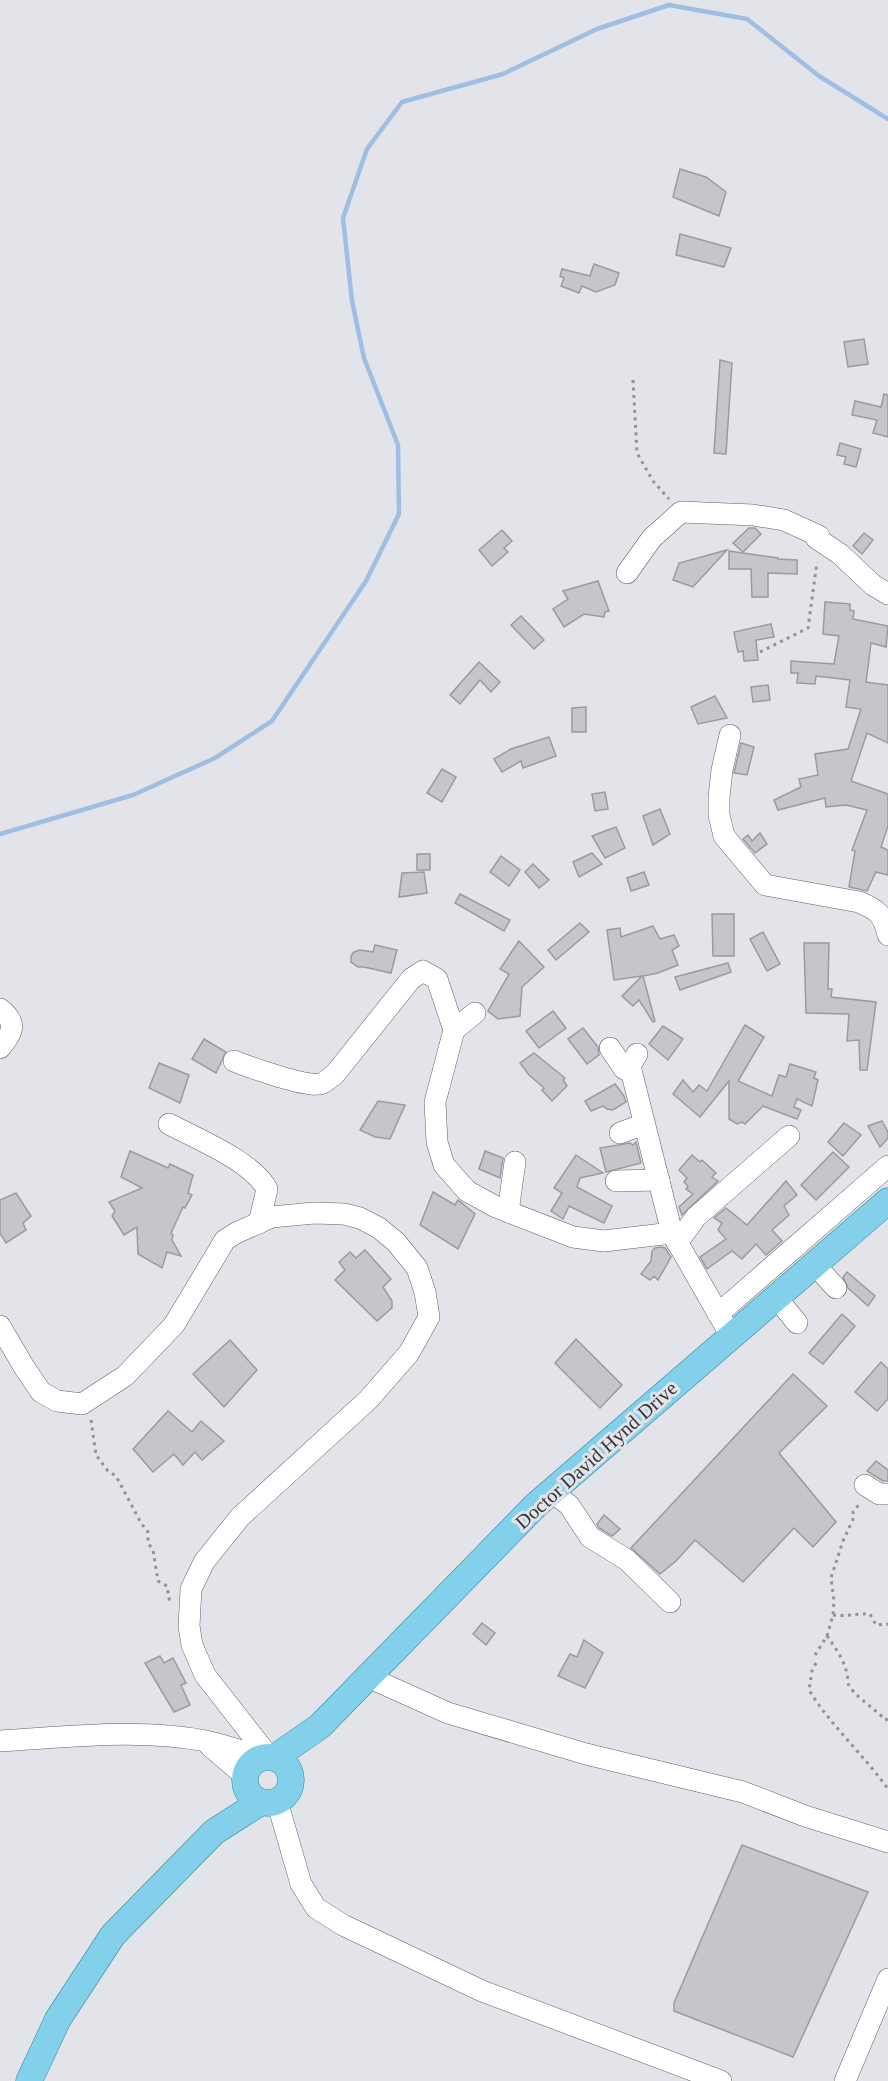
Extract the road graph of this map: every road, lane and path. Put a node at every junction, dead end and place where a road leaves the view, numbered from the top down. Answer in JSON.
{"nodes":[{"id":1,"x":633,"y":380,"type":"dead end"},
{"id":2,"x":681,"y":512,"type":"junction"},
{"id":3,"x":819,"y":536,"type":"junction"},
{"id":4,"x":627,"y":573,"type":"dead end"},
{"id":5,"x":888,"y":594,"type":"edge"},
{"id":6,"x":760,"y":652,"type":"dead end"},
{"id":7,"x":730,"y":735,"type":"dead end"},
{"id":8,"x":882,"y":905,"type":"edge"},
{"id":9,"x":888,"y":935,"type":"edge"},
{"id":10,"x":0,"y":1009,"type":"edge"},
{"id":11,"x":475,"y":1013,"type":"dead end"},
{"id":12,"x":454,"y":1030,"type":"junction"},
{"id":13,"x":0,"y":1048,"type":"edge"},
{"id":14,"x":610,"y":1048,"type":"dead end"},
{"id":15,"x":234,"y":1061,"type":"dead end"},
{"id":16,"x":169,"y":1124,"type":"dead end"},
{"id":17,"x":644,"y":1124,"type":"junction"},
{"id":18,"x":620,"y":1132,"type":"dead end"},
{"id":19,"x":789,"y":1136,"type":"dead end"},
{"id":20,"x":515,"y":1162,"type":"dead end"},
{"id":21,"x":888,"y":1166,"type":"edge"},
{"id":22,"x":659,"y":1180,"type":"junction"},
{"id":23,"x":616,"y":1181,"type":"dead end"},
{"id":24,"x":888,"y":1201,"type":"edge"},
{"id":25,"x":508,"y":1212,"type":"junction"},
{"id":26,"x":259,"y":1223,"type":"junction"},
{"id":27,"x":675,"y":1238,"type":"junction"},
{"id":28,"x":814,"y":1264,"type":"junction"},
{"id":29,"x":836,"y":1288,"type":"dead end"},
{"id":30,"x":776,"y":1297,"type":"junction"},
{"id":31,"x":718,"y":1314,"type":"junction"},
{"id":32,"x":797,"y":1323,"type":"dead end"},
{"id":33,"x":0,"y":1326,"type":"edge"},
{"id":34,"x":731,"y":1336,"type":"junction"},
{"id":35,"x":86,"y":1401,"type":"junction"},
{"id":36,"x":875,"y":1489,"type":"edge"},
{"id":37,"x":552,"y":1492,"type":"junction"},
{"id":38,"x":670,"y":1602,"type":"dead end"},
{"id":39,"x":171,"y":1605,"type":"dead end"},
{"id":40,"x":833,"y":1615,"type":"junction"},
{"id":41,"x":888,"y":1624,"type":"edge"},
{"id":42,"x":827,"y":1636,"type":"junction"},
{"id":43,"x":815,"y":1655,"type":"dead end"},
{"id":44,"x":816,"y":1663,"type":"dead end"},
{"id":45,"x":368,"y":1677,"type":"junction"},
{"id":46,"x":888,"y":1719,"type":"edge"},
{"id":47,"x":0,"y":1741,"type":"edge"},
{"id":48,"x":206,"y":1741,"type":"junction"},
{"id":49,"x":274,"y":1762,"type":"junction"},
{"id":50,"x":245,"y":1779,"type":"junction"},
{"id":51,"x":888,"y":1789,"type":"edge"},
{"id":52,"x":269,"y":1802,"type":"junction"},
{"id":53,"x":214,"y":1832,"type":"junction"},
{"id":54,"x":888,"y":1842,"type":"edge"},
{"id":55,"x":888,"y":1979,"type":"edge"},
{"id":56,"x":29,"y":2081,"type":"edge"},
{"id":57,"x":721,"y":2081,"type":"edge"},
{"id":58,"x":845,"y":2081,"type":"edge"}],
"edges":[{"from":1,"to":2,"type":"path"},
{"from":2,"to":3,"type":"street"},
{"from":2,"to":4,"type":"street"},
{"from":3,"to":5,"type":"street"},
{"from":3,"to":6,"type":"path"},
{"from":7,"to":8,"type":"street"},
{"from":8,"to":9,"type":"street"},
{"from":10,"to":13,"type":"street"},
{"from":11,"to":12,"type":"street"},
{"from":12,"to":15,"type":"street"},
{"from":12,"to":25,"type":"street"},
{"from":14,"to":17,"type":"street"},
{"from":16,"to":26,"type":"street"},
{"from":17,"to":18,"type":"street"},
{"from":17,"to":22,"type":"street"},
{"from":19,"to":27,"type":"street"},
{"from":20,"to":25,"type":"street"},
{"from":21,"to":31,"type":"street"},
{"from":22,"to":23,"type":"street"},
{"from":22,"to":27,"type":"street"},
{"from":24,"to":28,"type":"main road","name":"Doctor David Hynd Drive"},
{"from":25,"to":27,"type":"street"},
{"from":26,"to":35,"type":"street"},
{"from":26,"to":49,"type":"street"},
{"from":27,"to":31,"type":"street"},
{"from":28,"to":29,"type":"street"},
{"from":28,"to":30,"type":"main road","name":"Doctor David Hynd Drive"},
{"from":30,"to":32,"type":"street"},
{"from":30,"to":34,"type":"main road","name":"Doctor David Hynd Drive"},
{"from":31,"to":34,"type":"street"},
{"from":33,"to":35,"type":"street"},
{"from":34,"to":37,"type":"main road","name":"Doctor David Hynd Drive"},
{"from":35,"to":39,"type":"path"},
{"from":36,"to":40,"type":"path"},
{"from":37,"to":38,"type":"street"},
{"from":37,"to":45,"type":"main road","name":"Doctor David Hynd Drive"},
{"from":40,"to":41,"type":"path"},
{"from":40,"to":42,"type":"path"},
{"from":42,"to":43,"type":"path"},
{"from":42,"to":46,"type":"path"},
{"from":44,"to":51,"type":"path"},
{"from":45,"to":49,"type":"main road","name":"Doctor David Hynd Drive"},
{"from":45,"to":54,"type":"street"},
{"from":47,"to":48,"type":"street"},
{"from":48,"to":49,"type":"street"},
{"from":48,"to":50,"type":"street"},
{"from":49,"to":50,"type":"main road"},
{"from":49,"to":52,"type":"main road"},
{"from":50,"to":52,"type":"main road"},
{"from":50,"to":53,"type":"main road"},
{"from":52,"to":53,"type":"main road"},
{"from":52,"to":57,"type":"street"},
{"from":53,"to":56,"type":"main road"},
{"from":55,"to":58,"type":"street"}]}
